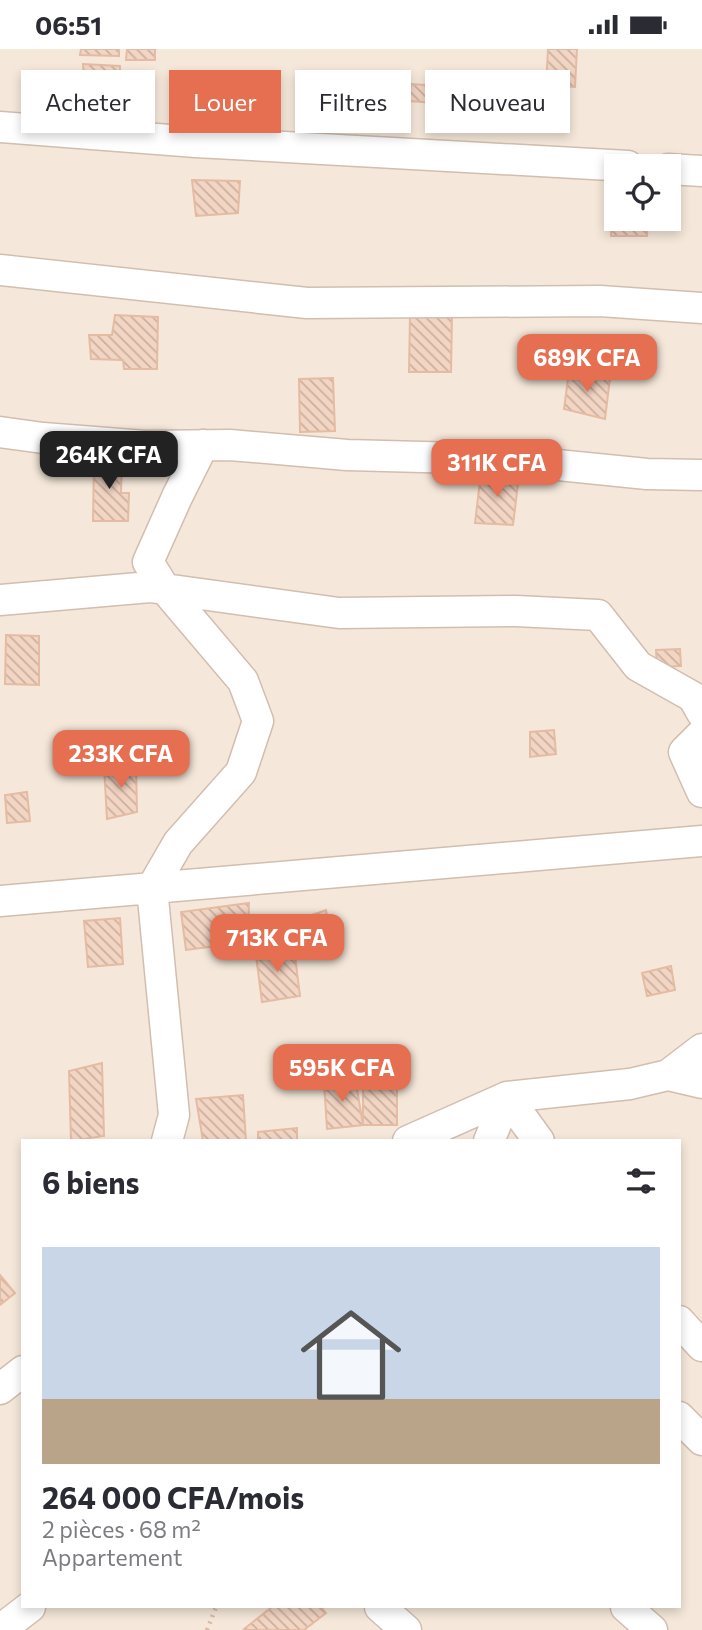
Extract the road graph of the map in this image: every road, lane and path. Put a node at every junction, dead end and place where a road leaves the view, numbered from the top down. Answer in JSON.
{"nodes":[{"id":1,"x":0,"y":127,"type":"edge"},
{"id":2,"x":604,"y":165,"type":"edge"},
{"id":3,"x":681,"y":170,"type":"edge"},
{"id":4,"x":702,"y":171,"type":"edge"},
{"id":5,"x":0,"y":270,"type":"edge"},
{"id":6,"x":702,"y":308,"type":"edge"},
{"id":7,"x":0,"y":432,"type":"edge"},
{"id":8,"x":204,"y":445,"type":"junction"},
{"id":9,"x":702,"y":475,"type":"edge"},
{"id":10,"x":165,"y":589,"type":"junction"},
{"id":11,"x":0,"y":600,"type":"edge"},
{"id":12,"x":702,"y":713,"type":"edge"},
{"id":13,"x":702,"y":734,"type":"edge"},
{"id":14,"x":702,"y":792,"type":"edge"},
{"id":15,"x":702,"y":841,"type":"edge"},
{"id":16,"x":152,"y":888,"type":"junction"},
{"id":17,"x":0,"y":901,"type":"edge"},
{"id":18,"x":702,"y":1049,"type":"edge"},
{"id":19,"x":668,"y":1075,"type":"junction"},
{"id":20,"x":702,"y":1083,"type":"edge"},
{"id":21,"x":507,"y":1097,"type":"junction"},
{"id":22,"x":168,"y":1139,"type":"edge"},
{"id":23,"x":412,"y":1139,"type":"edge"},
{"id":24,"x":490,"y":1139,"type":"edge"},
{"id":25,"x":538,"y":1139,"type":"edge"},
{"id":26,"x":681,"y":1323,"type":"edge"},
{"id":27,"x":702,"y":1346,"type":"edge"},
{"id":28,"x":21,"y":1373,"type":"edge"},
{"id":29,"x":0,"y":1389,"type":"edge"},
{"id":30,"x":681,"y":1419,"type":"edge"},
{"id":31,"x":702,"y":1440,"type":"edge"},
{"id":32,"x":29,"y":1608,"type":"edge"},
{"id":33,"x":216,"y":1608,"type":"edge"},
{"id":34,"x":381,"y":1608,"type":"edge"},
{"id":35,"x":627,"y":1608,"type":"edge"},
{"id":36,"x":0,"y":1630,"type":"edge"},
{"id":37,"x":207,"y":1630,"type":"edge"},
{"id":38,"x":406,"y":1630,"type":"edge"},
{"id":39,"x":652,"y":1630,"type":"edge"}],
"edges":[{"from":1,"to":2,"type":"street"},
{"from":3,"to":4,"type":"street"},
{"from":5,"to":6,"type":"street"},
{"from":7,"to":8,"type":"street"},
{"from":8,"to":9,"type":"street"},
{"from":8,"to":10,"type":"street"},
{"from":10,"to":11,"type":"street"},
{"from":10,"to":12,"type":"street"},
{"from":10,"to":16,"type":"street"},
{"from":13,"to":14,"type":"street"},
{"from":15,"to":16,"type":"street"},
{"from":16,"to":17,"type":"street"},
{"from":16,"to":22,"type":"street"},
{"from":18,"to":19,"type":"street"},
{"from":19,"to":20,"type":"street"},
{"from":19,"to":21,"type":"street"},
{"from":21,"to":23,"type":"street"},
{"from":21,"to":24,"type":"street"},
{"from":21,"to":25,"type":"street"},
{"from":26,"to":27,"type":"street"},
{"from":28,"to":29,"type":"street"},
{"from":30,"to":31,"type":"street"},
{"from":32,"to":36,"type":"street"},
{"from":33,"to":37,"type":"path"},
{"from":34,"to":38,"type":"street"},
{"from":35,"to":39,"type":"street"}]}
